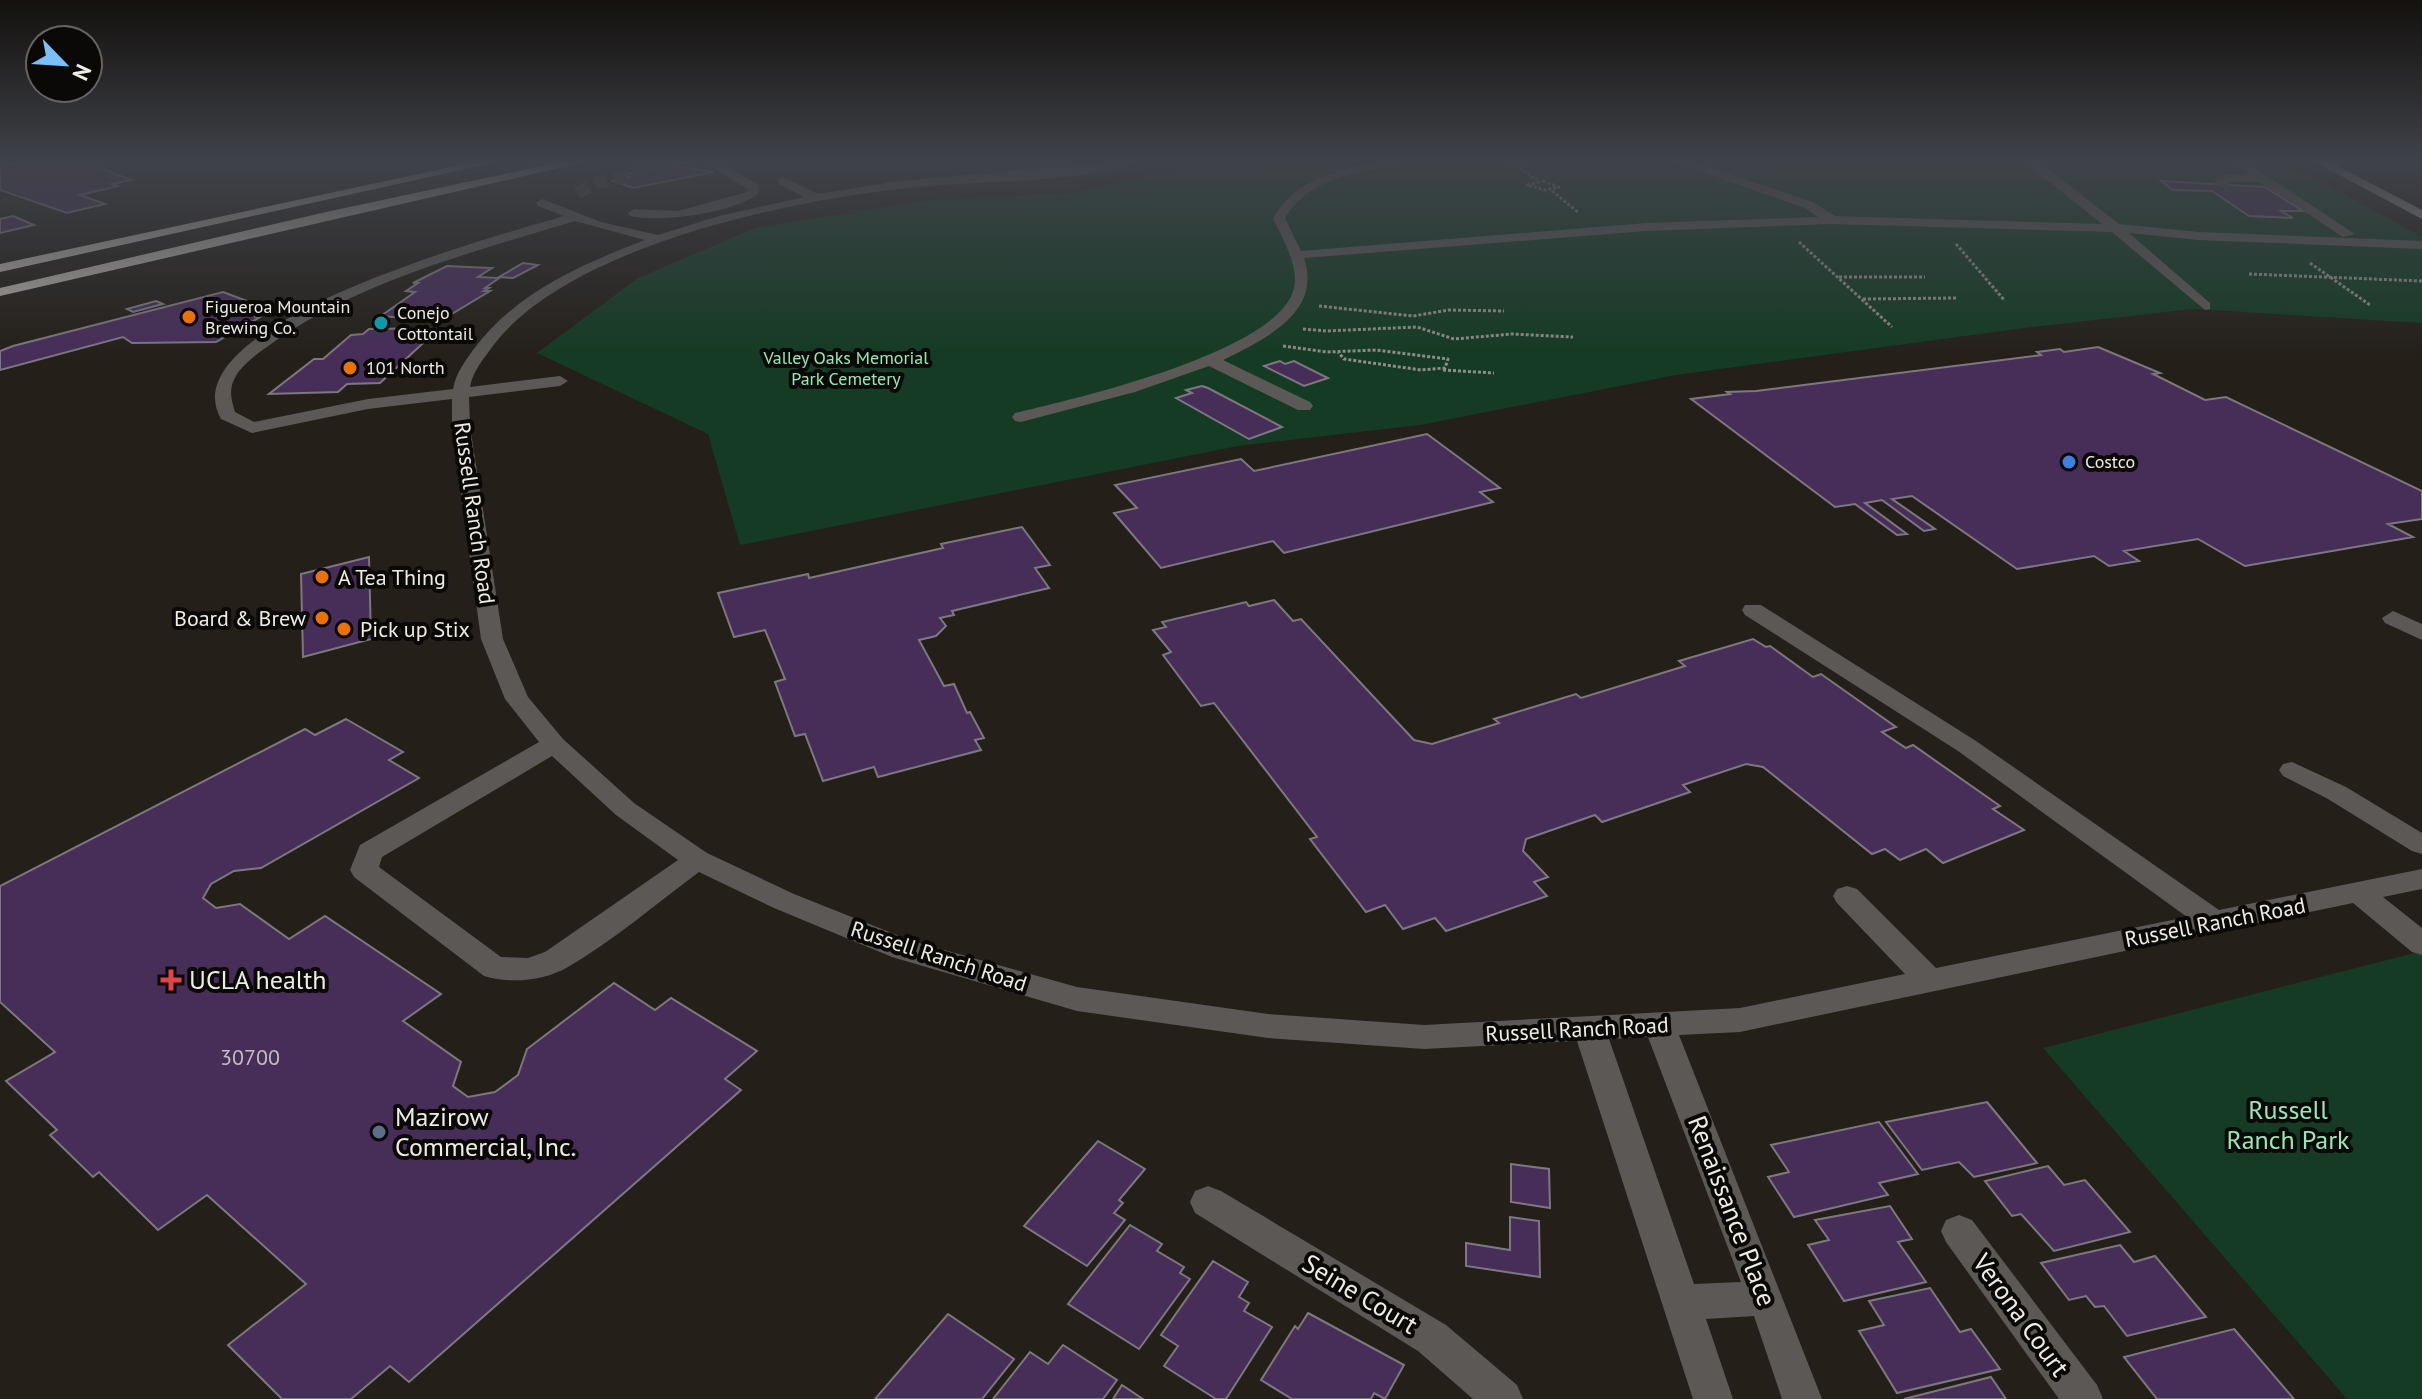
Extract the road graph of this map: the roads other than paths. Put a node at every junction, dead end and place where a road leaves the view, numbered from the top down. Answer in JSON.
{"nodes":[{"id":1,"x":189,"y":227,"type":"edge"},
{"id":2,"x":278,"y":227,"type":"edge"},
{"id":3,"x":539,"y":227,"type":"edge"},
{"id":4,"x":614,"y":227,"type":"edge"},
{"id":5,"x":698,"y":227,"type":"edge"},
{"id":6,"x":1283,"y":227,"type":"edge"},
{"id":7,"x":1642,"y":227,"type":"edge"},
{"id":8,"x":2094,"y":227,"type":"edge"},
{"id":9,"x":2169,"y":227,"type":"edge"},
{"id":10,"x":2177,"y":227,"type":"edge"},
{"id":11,"x":2338,"y":227,"type":"edge"},
{"id":12,"x":2115,"y":228,"type":"junction"},
{"id":13,"x":2150,"y":231,"type":"junction"},
{"id":14,"x":2348,"y":234,"type":"junction"},
{"id":15,"x":2422,"y":237,"type":"edge"},
{"id":16,"x":658,"y":239,"type":"junction"},
{"id":17,"x":2422,"y":245,"type":"edge"},
{"id":18,"x":1296,"y":255,"type":"junction"},
{"id":19,"x":0,"y":268,"type":"edge"},
{"id":20,"x":0,"y":292,"type":"edge"},
{"id":21,"x":2205,"y":306,"type":"dead end"},
{"id":22,"x":1208,"y":359,"type":"junction"},
{"id":23,"x":462,"y":386,"type":"junction"},
{"id":24,"x":1304,"y":406,"type":"dead end"},
{"id":25,"x":1021,"y":417,"type":"dead end"},
{"id":26,"x":1753,"y":610,"type":"dead end"},
{"id":27,"x":2393,"y":618,"type":"dead end"},
{"id":28,"x":2422,"y":633,"type":"edge"},
{"id":29,"x":554,"y":744,"type":"junction"},
{"id":30,"x":2292,"y":770,"type":"dead end"},
{"id":31,"x":2422,"y":845,"type":"edge"},
{"id":32,"x":697,"y":860,"type":"junction"},
{"id":33,"x":2422,"y":879,"type":"edge"},
{"id":34,"x":2359,"y":893,"type":"junction"},
{"id":35,"x":1847,"y":896,"type":"dead end"},
{"id":36,"x":2215,"y":922,"type":"junction"},
{"id":37,"x":2422,"y":944,"type":"edge"},
{"id":38,"x":1928,"y":979,"type":"junction"},
{"id":39,"x":1659,"y":1024,"type":"junction"},
{"id":40,"x":1589,"y":1028,"type":"junction"},
{"id":41,"x":1208,"y":1202,"type":"dead end"},
{"id":42,"x":1959,"y":1231,"type":"dead end"},
{"id":43,"x":1765,"y":1298,"type":"junction"},
{"id":44,"x":1679,"y":1303,"type":"junction"},
{"id":45,"x":1503,"y":1399,"type":"edge"},
{"id":46,"x":1713,"y":1399,"type":"edge"},
{"id":47,"x":1802,"y":1399,"type":"edge"},
{"id":48,"x":2083,"y":1399,"type":"edge"}],
"edges":[{"from":1,"to":19,"type":"highway"},
{"from":2,"to":20,"type":"highway"},
{"from":3,"to":23,"type":"street"},
{"from":4,"to":16,"type":"street"},
{"from":5,"to":16,"type":"street"},
{"from":6,"to":18,"type":"street"},
{"from":7,"to":18,"type":"street"},
{"from":8,"to":12,"type":"street"},
{"from":9,"to":13,"type":"street"},
{"from":10,"to":14,"type":"street"},
{"from":11,"to":14,"type":"street"},
{"from":12,"to":13,"type":"street"},
{"from":12,"to":21,"type":"street"},
{"from":13,"to":17,"type":"street"},
{"from":14,"to":15,"type":"street"},
{"from":16,"to":23,"type":"street"},
{"from":18,"to":22,"type":"street"},
{"from":22,"to":24,"type":"street"},
{"from":22,"to":25,"type":"street"},
{"from":23,"to":29,"type":"street","name":"Russell Ranch Road"},
{"from":26,"to":36,"type":"street"},
{"from":27,"to":28,"type":"street"},
{"from":29,"to":32,"type":"street","name":"Russell Ranch Road"},
{"from":29,"to":32,"type":"street"},
{"from":30,"to":31,"type":"street"},
{"from":32,"to":40,"type":"street","name":"Russell Ranch Road"},
{"from":33,"to":34,"type":"street","name":"Russell Ranch Road"},
{"from":34,"to":36,"type":"street","name":"Russell Ranch Road"},
{"from":34,"to":37,"type":"street"},
{"from":35,"to":38,"type":"street"},
{"from":36,"to":38,"type":"street","name":"Russell Ranch Road"},
{"from":38,"to":39,"type":"street","name":"Russell Ranch Road"},
{"from":39,"to":40,"type":"street","name":"Russell Ranch Road"},
{"from":39,"to":43,"type":"street","name":"Renaissance Place"},
{"from":40,"to":44,"type":"street"},
{"from":41,"to":45,"type":"street","name":"Seine Court"},
{"from":42,"to":48,"type":"street","name":"Verona Court"},
{"from":43,"to":44,"type":"street"},
{"from":43,"to":47,"type":"street","name":"Renaissance Place"},
{"from":44,"to":46,"type":"street"}]}
